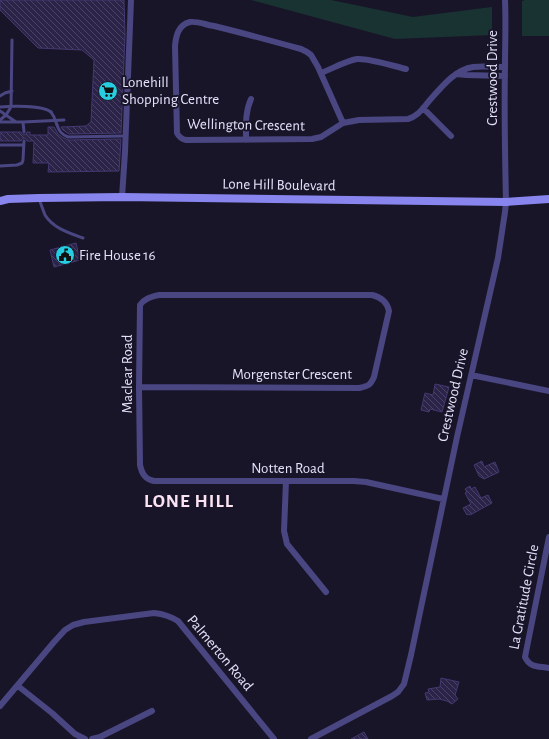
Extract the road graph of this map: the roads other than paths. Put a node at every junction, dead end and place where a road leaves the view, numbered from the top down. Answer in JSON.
{"nodes":[{"id":1,"x":131,"y":0,"type":"edge"},
{"id":2,"x":505,"y":0,"type":"edge"},
{"id":3,"x":12,"y":40,"type":"dead end"},
{"id":4,"x":505,"y":67,"type":"junction"},
{"id":5,"x":406,"y":69,"type":"dead end"},
{"id":6,"x":321,"y":73,"type":"junction"},
{"id":7,"x":456,"y":74,"type":"junction"},
{"id":8,"x":505,"y":76,"type":"junction"},
{"id":9,"x":12,"y":91,"type":"junction"},
{"id":10,"x":0,"y":96,"type":"edge"},
{"id":11,"x":251,"y":99,"type":"dead end"},
{"id":12,"x":0,"y":107,"type":"edge"},
{"id":13,"x":11,"y":107,"type":"junction"},
{"id":14,"x":423,"y":108,"type":"junction"},
{"id":15,"x":0,"y":111,"type":"edge"},
{"id":16,"x":6,"y":115,"type":"junction"},
{"id":17,"x":64,"y":120,"type":"dead end"},
{"id":18,"x":0,"y":121,"type":"edge"},
{"id":19,"x":16,"y":122,"type":"junction"},
{"id":20,"x":24,"y":122,"type":"junction"},
{"id":21,"x":343,"y":123,"type":"junction"},
{"id":22,"x":24,"y":132,"type":"dead end"},
{"id":23,"x":125,"y":136,"type":"junction"},
{"id":24,"x":451,"y":136,"type":"dead end"},
{"id":25,"x":246,"y":140,"type":"junction"},
{"id":26,"x":0,"y":145,"type":"edge"},
{"id":27,"x":0,"y":166,"type":"edge"},
{"id":28,"x":0,"y":195,"type":"edge"},
{"id":29,"x":39,"y":198,"type":"junction"},
{"id":30,"x":122,"y":198,"type":"junction"},
{"id":31,"x":8,"y":199,"type":"junction"},
{"id":32,"x":549,"y":199,"type":"edge"},
{"id":33,"x":0,"y":201,"type":"edge"},
{"id":34,"x":506,"y":202,"type":"junction"},
{"id":35,"x":83,"y":238,"type":"dead end"},
{"id":36,"x":159,"y":295,"type":"joint"},
{"id":37,"x":471,"y":375,"type":"junction"},
{"id":38,"x":139,"y":387,"type":"junction"},
{"id":39,"x":549,"y":391,"type":"edge"},
{"id":40,"x":140,"y":465,"type":"joint"},
{"id":41,"x":286,"y":481,"type":"junction"},
{"id":42,"x":443,"y":499,"type":"junction"},
{"id":43,"x":549,"y":537,"type":"edge"},
{"id":44,"x":326,"y":592,"type":"dead end"},
{"id":45,"x":549,"y":668,"type":"edge"},
{"id":46,"x":18,"y":686,"type":"junction"},
{"id":47,"x":0,"y":706,"type":"edge"},
{"id":48,"x":152,"y":711,"type":"dead end"},
{"id":49,"x":85,"y":739,"type":"edge"},
{"id":50,"x":92,"y":739,"type":"edge"},
{"id":51,"x":274,"y":739,"type":"edge"},
{"id":52,"x":311,"y":739,"type":"edge"}],
"edges":[{"from":1,"to":23,"type":"street"},
{"from":2,"to":4,"type":"street","name":"Crestwood Drive"},
{"from":3,"to":9,"type":"lane"},
{"from":4,"to":7,"type":"street","name":"Wellington Crescent"},
{"from":4,"to":8,"type":"street","name":"Crestwood Drive"},
{"from":5,"to":6,"type":"street"},
{"from":6,"to":21,"type":"street","name":"Wellington Crescent"},
{"from":6,"to":25,"type":"street","name":"Wellington Crescent"},
{"from":7,"to":8,"type":"street"},
{"from":7,"to":14,"type":"street","name":"Wellington Crescent"},
{"from":8,"to":34,"type":"street","name":"Crestwood Drive"},
{"from":9,"to":10,"type":"lane"},
{"from":9,"to":13,"type":"lane"},
{"from":11,"to":25,"type":"street"},
{"from":12,"to":13,"type":"lane"},
{"from":13,"to":16,"type":"lane"},
{"from":13,"to":23,"type":"lane","bridge":true},
{"from":14,"to":21,"type":"street","name":"Wellington Crescent"},
{"from":14,"to":24,"type":"street"},
{"from":15,"to":16,"type":"lane"},
{"from":16,"to":18,"type":"lane"},
{"from":16,"to":19,"type":"lane"},
{"from":17,"to":20,"type":"lane"},
{"from":18,"to":19,"type":"lane"},
{"from":19,"to":20,"type":"lane"},
{"from":20,"to":22,"type":"lane"},
{"from":21,"to":25,"type":"street","name":"Wellington Crescent"},
{"from":23,"to":30,"type":"street"},
{"from":26,"to":27,"type":"lane"},
{"from":28,"to":31,"type":"street","name":"Lone Hill Boulevard"},
{"from":29,"to":30,"type":"street","name":"Lone Hill Boulevard"},
{"from":29,"to":31,"type":"street","name":"Lone Hill Boulevard"},
{"from":29,"to":35,"type":"lane"},
{"from":30,"to":34,"type":"street","name":"Lone Hill Boulevard"},
{"from":31,"to":33,"type":"street","name":"Lone Hill Boulevard"},
{"from":32,"to":34,"type":"street","name":"Lone Hill Boulevard"},
{"from":34,"to":37,"type":"street","name":"Crestwood Drive"},
{"from":36,"to":38,"type":"street","name":"Maclear Road"},
{"from":36,"to":38,"type":"street","name":"Morgenster Crescent"},
{"from":37,"to":39,"type":"street"},
{"from":37,"to":42,"type":"street","name":"Crestwood Drive"},
{"from":38,"to":40,"type":"street","name":"Maclear Road"},
{"from":40,"to":41,"type":"street","name":"Notten Road"},
{"from":41,"to":42,"type":"street","name":"Notten Road"},
{"from":41,"to":44,"type":"street"},
{"from":42,"to":52,"type":"street","name":"Crestwood Drive"},
{"from":43,"to":45,"type":"street","name":"La Gratitude Circle"},
{"from":46,"to":47,"type":"street","name":"Palmerton Road"},
{"from":46,"to":49,"type":"street"},
{"from":46,"to":51,"type":"street","name":"Palmerton Road"},
{"from":48,"to":50,"type":"street"}]}
